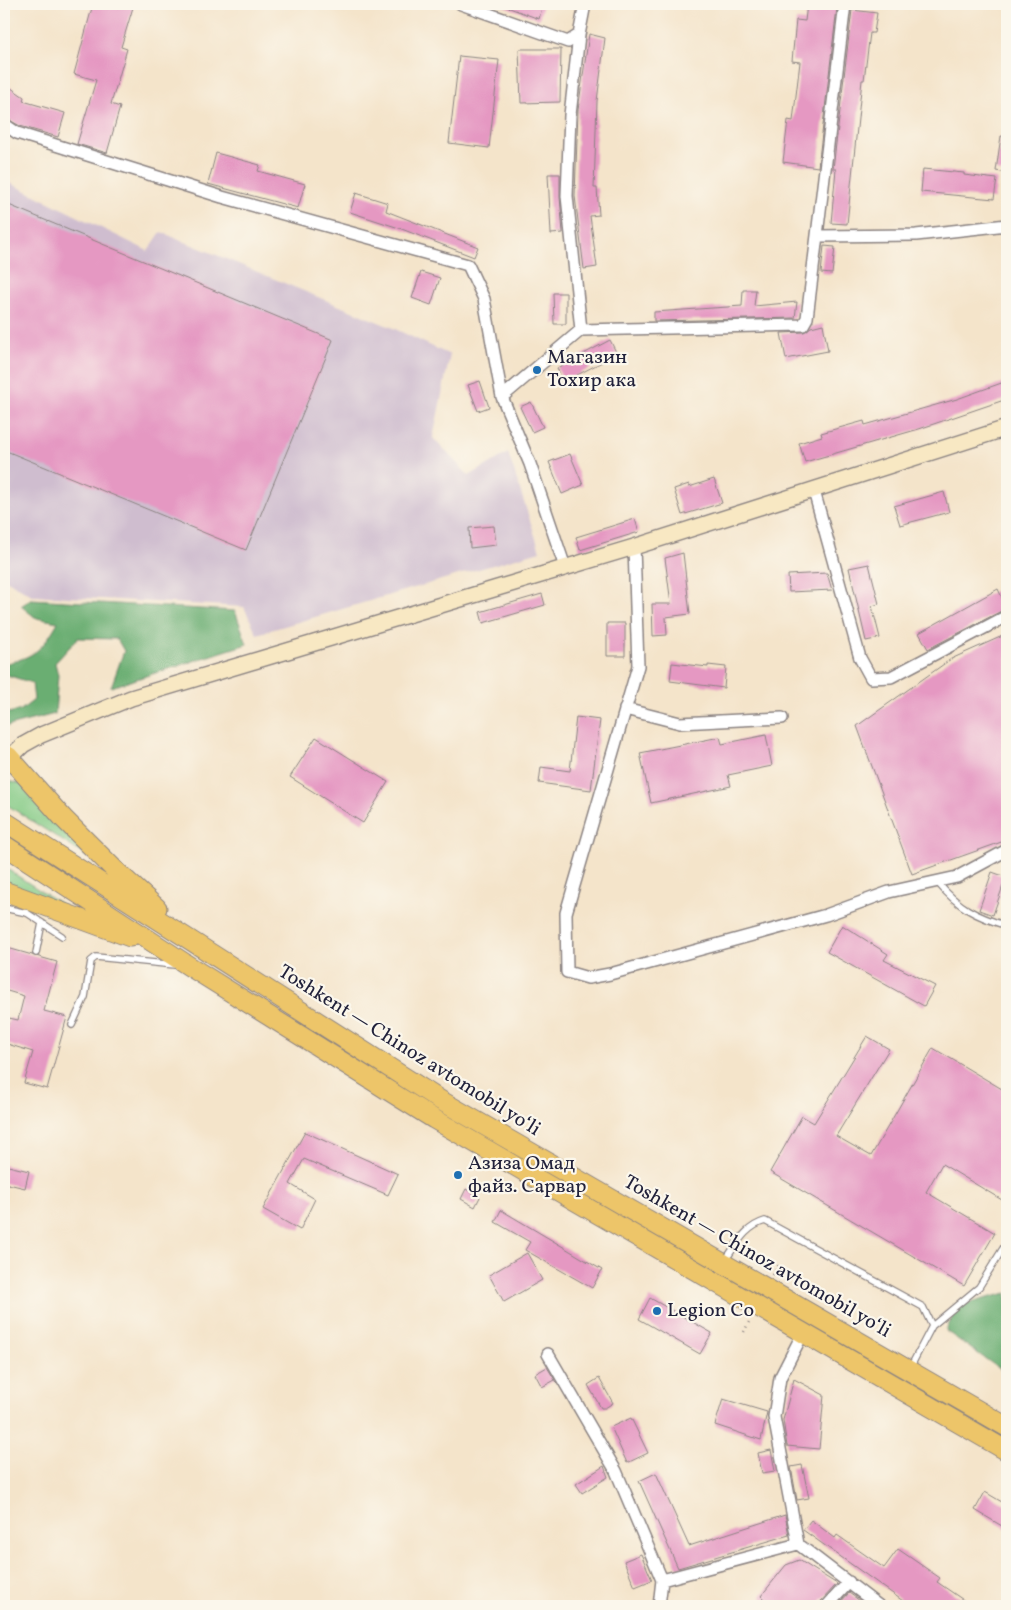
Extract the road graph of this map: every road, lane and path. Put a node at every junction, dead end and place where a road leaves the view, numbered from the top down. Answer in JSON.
{"nodes":[{"id":1,"x":461,"y":4,"type":"edge"},
{"id":2,"x":585,"y":4,"type":"edge"},
{"id":3,"x":845,"y":4,"type":"edge"},
{"id":4,"x":478,"y":7,"type":"edge"},
{"id":5,"x":579,"y":36,"type":"junction"},
{"id":6,"x":4,"y":124,"type":"edge"},
{"id":7,"x":1007,"y":225,"type":"edge"},
{"id":8,"x":818,"y":236,"type":"junction"},
{"id":9,"x":581,"y":330,"type":"junction"},
{"id":10,"x":502,"y":397,"type":"junction"},
{"id":11,"x":1007,"y":428,"type":"edge"},
{"id":12,"x":814,"y":491,"type":"junction"},
{"id":13,"x":634,"y":547,"type":"junction"},
{"id":14,"x":565,"y":567,"type":"junction"},
{"id":15,"x":1007,"y":616,"type":"edge"},
{"id":16,"x":625,"y":709,"type":"junction"},
{"id":17,"x":782,"y":718,"type":"dead end"},
{"id":18,"x":5,"y":755,"type":"edge"},
{"id":19,"x":4,"y":821,"type":"edge"},
{"id":20,"x":4,"y":845,"type":"edge"},
{"id":21,"x":1007,"y":850,"type":"edge"},
{"id":22,"x":937,"y":882,"type":"junction"},
{"id":23,"x":4,"y":891,"type":"edge"},
{"id":24,"x":29,"y":907,"type":"junction"},
{"id":25,"x":4,"y":908,"type":"edge"},
{"id":26,"x":42,"y":923,"type":"junction"},
{"id":27,"x":1007,"y":926,"type":"edge"},
{"id":28,"x":62,"y":936,"type":"dead end"},
{"id":29,"x":198,"y":946,"type":"junction"},
{"id":30,"x":36,"y":953,"type":"dead end"},
{"id":31,"x":189,"y":966,"type":"junction"},
{"id":32,"x":72,"y":1025,"type":"dead end"},
{"id":33,"x":1007,"y":1242,"type":"edge"},
{"id":34,"x":724,"y":1263,"type":"junction"},
{"id":35,"x":932,"y":1326,"type":"junction"},
{"id":36,"x":803,"y":1333,"type":"junction"},
{"id":37,"x":548,"y":1354,"type":"dead end"},
{"id":38,"x":909,"y":1370,"type":"junction"},
{"id":39,"x":1007,"y":1426,"type":"edge"},
{"id":40,"x":1007,"y":1451,"type":"edge"},
{"id":41,"x":798,"y":1544,"type":"junction"},
{"id":42,"x":662,"y":1580,"type":"junction"},
{"id":43,"x":849,"y":1582,"type":"junction"},
{"id":44,"x":659,"y":1606,"type":"edge"},
{"id":45,"x":827,"y":1606,"type":"edge"},
{"id":46,"x":879,"y":1606,"type":"edge"}],
"edges":[{"from":1,"to":4,"type":"street"},
{"from":2,"to":5,"type":"street"},
{"from":3,"to":8,"type":"street"},
{"from":4,"to":5,"type":"street"},
{"from":5,"to":9,"type":"street"},
{"from":6,"to":10,"type":"street"},
{"from":7,"to":8,"type":"street"},
{"from":8,"to":9,"type":"street"},
{"from":9,"to":10,"type":"street"},
{"from":10,"to":14,"type":"street"},
{"from":11,"to":12,"type":"main road"},
{"from":12,"to":13,"type":"main road"},
{"from":12,"to":15,"type":"street"},
{"from":13,"to":14,"type":"main road"},
{"from":13,"to":16,"type":"street"},
{"from":14,"to":18,"type":"main road"},
{"from":16,"to":17,"type":"street"},
{"from":16,"to":22,"type":"street"},
{"from":18,"to":29,"type":"highway"},
{"from":19,"to":29,"type":"highway","name":"Toshkent — Chinoz avtomobil yoʻli"},
{"from":20,"to":31,"type":"highway","name":"Toshkent — Chinoz avtomobil yoʻli"},
{"from":21,"to":22,"type":"street"},
{"from":22,"to":27,"type":"lane"},
{"from":23,"to":24,"type":"highway"},
{"from":24,"to":25,"type":"lane"},
{"from":24,"to":26,"type":"lane"},
{"from":24,"to":31,"type":"highway"},
{"from":26,"to":28,"type":"lane"},
{"from":26,"to":30,"type":"lane"},
{"from":29,"to":34,"type":"highway","name":"Toshkent — Chinoz avtomobil yoʻli"},
{"from":31,"to":32,"type":"lane"},
{"from":31,"to":36,"type":"highway","name":"Toshkent — Chinoz avtomobil yoʻli"},
{"from":33,"to":35,"type":"lane"},
{"from":34,"to":35,"type":"lane"},
{"from":34,"to":38,"type":"highway","name":"Toshkent — Chinoz avtomobil yoʻli"},
{"from":35,"to":38,"type":"lane"},
{"from":36,"to":40,"type":"highway","name":"Toshkent — Chinoz avtomobil yoʻli"},
{"from":36,"to":41,"type":"street"},
{"from":37,"to":42,"type":"street"},
{"from":38,"to":39,"type":"highway","name":"Toshkent — Chinoz avtomobil yoʻli"},
{"from":41,"to":42,"type":"street"},
{"from":41,"to":43,"type":"street"},
{"from":42,"to":44,"type":"street"},
{"from":43,"to":45,"type":"street"},
{"from":43,"to":46,"type":"street"}]}
